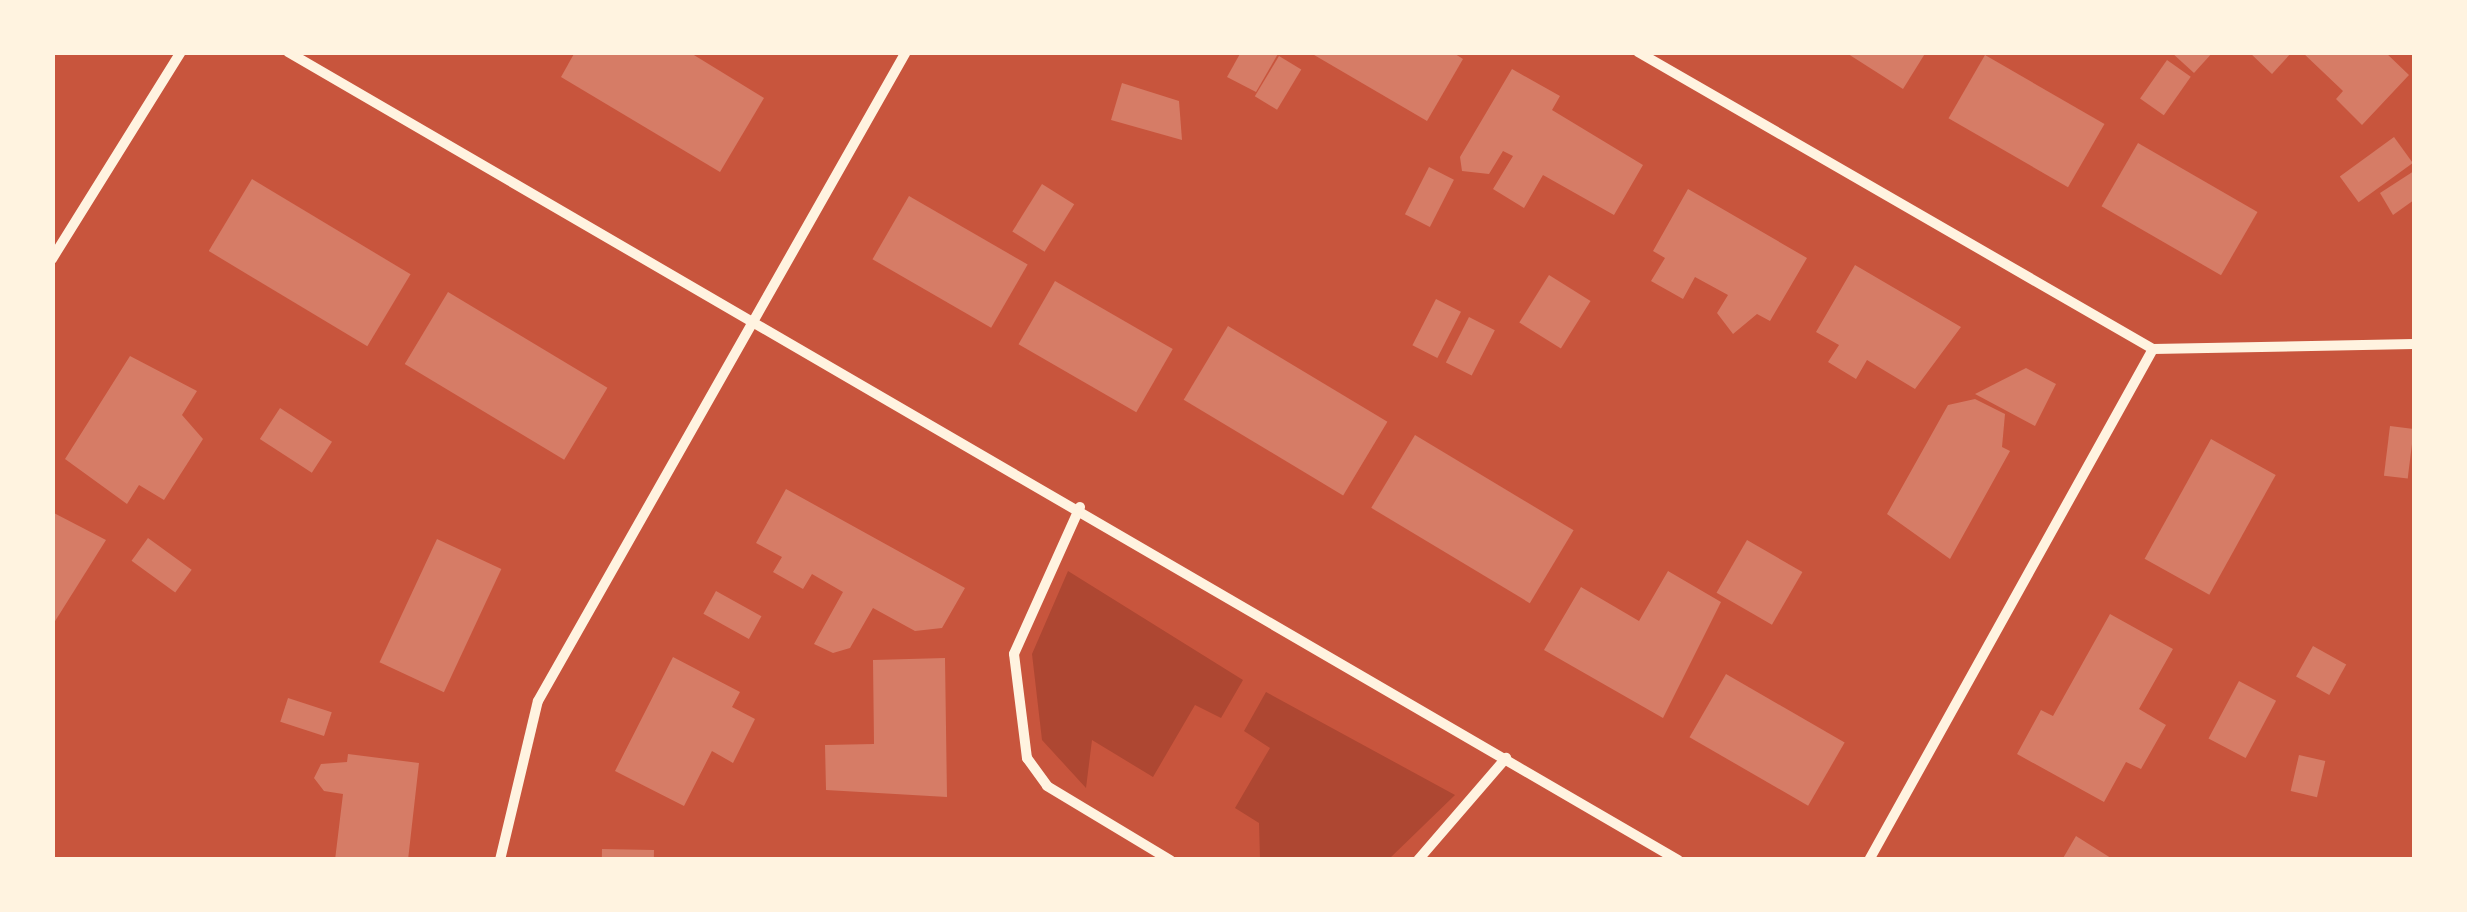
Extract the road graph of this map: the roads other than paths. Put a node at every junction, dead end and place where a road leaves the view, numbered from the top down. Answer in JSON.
{"nodes":[{"id":1,"x":181,"y":52,"type":"edge"},
{"id":2,"x":288,"y":52,"type":"edge"},
{"id":3,"x":906,"y":52,"type":"edge"},
{"id":4,"x":1638,"y":52,"type":"edge"},
{"id":5,"x":52,"y":259,"type":"edge"},
{"id":6,"x":753,"y":315,"type":"junction"},
{"id":7,"x":2414,"y":344,"type":"edge"},
{"id":8,"x":2154,"y":349,"type":"junction"},
{"id":9,"x":1080,"y":507,"type":"junction"},
{"id":10,"x":1506,"y":758,"type":"junction"},
{"id":11,"x":500,"y":860,"type":"edge"},
{"id":12,"x":1170,"y":860,"type":"edge"},
{"id":13,"x":1418,"y":860,"type":"edge"},
{"id":14,"x":1678,"y":860,"type":"edge"},
{"id":15,"x":1869,"y":860,"type":"edge"}],
"edges":[{"from":1,"to":5,"type":"street"},
{"from":2,"to":6,"type":"street"},
{"from":3,"to":6,"type":"street"},
{"from":4,"to":8,"type":"street"},
{"from":6,"to":9,"type":"street"},
{"from":6,"to":11,"type":"street"},
{"from":7,"to":8,"type":"street"},
{"from":8,"to":15,"type":"street"},
{"from":9,"to":10,"type":"street"},
{"from":9,"to":12,"type":"street"},
{"from":10,"to":13,"type":"street"},
{"from":10,"to":14,"type":"street"}]}
